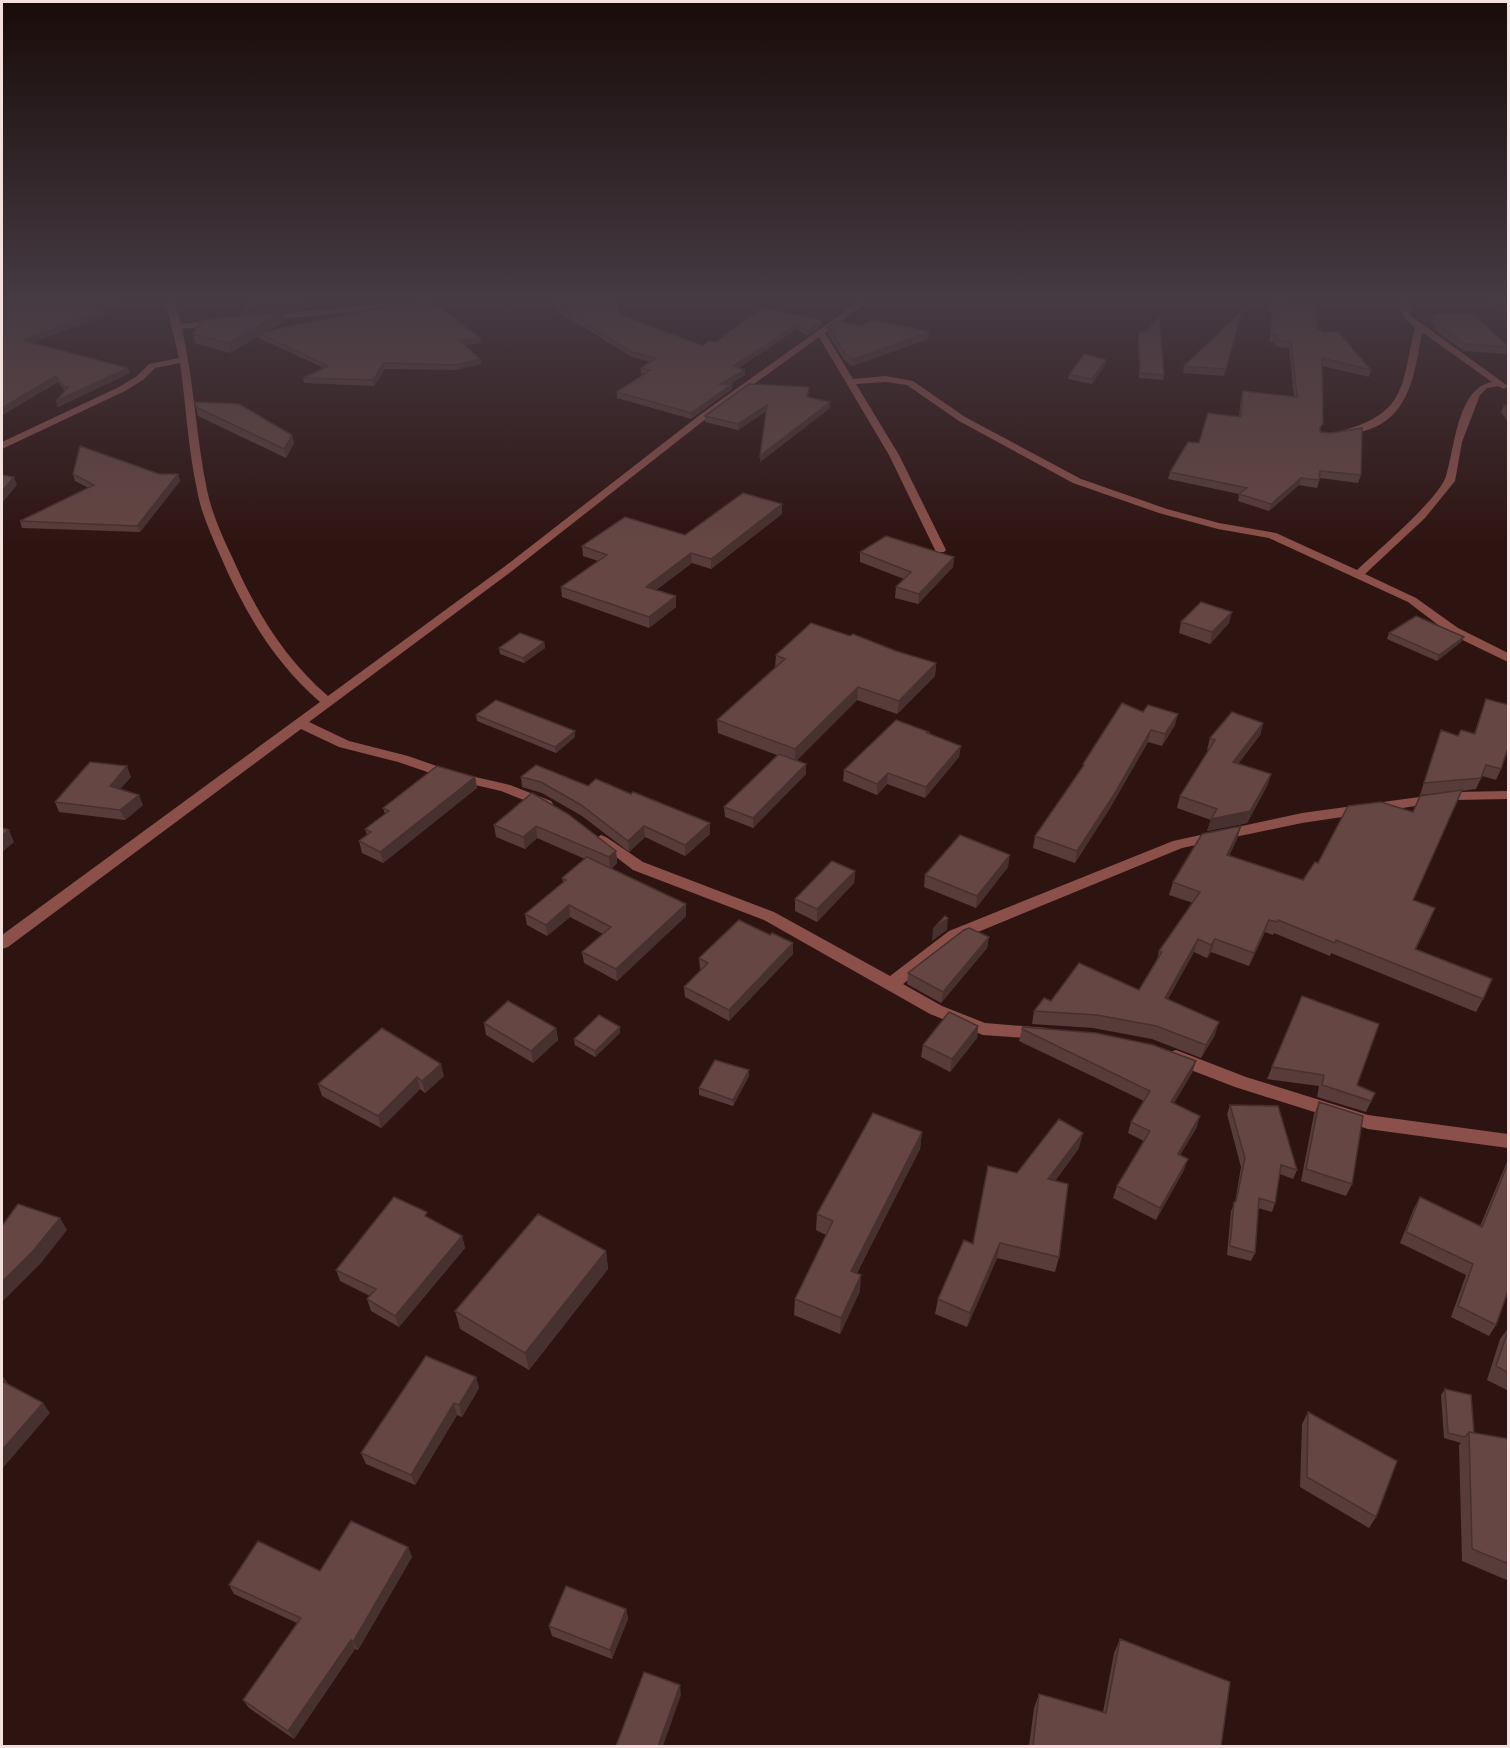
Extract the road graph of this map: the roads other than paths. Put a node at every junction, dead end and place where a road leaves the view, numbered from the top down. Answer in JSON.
{"nodes":[{"id":1,"x":136,"y":381,"type":"edge"},
{"id":2,"x":188,"y":381,"type":"edge"},
{"id":3,"x":753,"y":381,"type":"edge"},
{"id":4,"x":867,"y":381,"type":"edge"},
{"id":5,"x":895,"y":381,"type":"edge"},
{"id":6,"x":1407,"y":381,"type":"edge"},
{"id":7,"x":849,"y":382,"type":"joint"},
{"id":8,"x":1504,"y":386,"type":"edge"},
{"id":9,"x":1334,"y":435,"type":"edge"},
{"id":10,"x":2,"y":446,"type":"edge"},
{"id":11,"x":940,"y":550,"type":"edge"},
{"id":12,"x":1359,"y":574,"type":"junction"},
{"id":13,"x":1509,"y":658,"type":"edge"},
{"id":14,"x":328,"y":702,"type":"junction"},
{"id":15,"x":300,"y":723,"type":"junction"},
{"id":16,"x":1509,"y":795,"type":"edge"},
{"id":17,"x":556,"y":809,"type":"edge"},
{"id":18,"x":586,"y":828,"type":"edge"},
{"id":19,"x":2,"y":943,"type":"edge"},
{"id":20,"x":891,"y":984,"type":"junction"},
{"id":21,"x":1060,"y":1034,"type":"edge"},
{"id":22,"x":1164,"y":1052,"type":"edge"},
{"id":23,"x":1509,"y":1141,"type":"edge"}],
"edges":[{"from":1,"to":10,"type":"street"},
{"from":2,"to":14,"type":"street"},
{"from":3,"to":14,"type":"street"},
{"from":4,"to":7,"type":"street"},
{"from":5,"to":12,"type":"street"},
{"from":6,"to":9,"type":"street"},
{"from":7,"to":11,"type":"street"},
{"from":8,"to":12,"type":"street"},
{"from":12,"to":13,"type":"street"},
{"from":14,"to":15,"type":"street"},
{"from":15,"to":17,"type":"street"},
{"from":15,"to":19,"type":"street"},
{"from":16,"to":20,"type":"street"},
{"from":18,"to":20,"type":"street"},
{"from":20,"to":21,"type":"street"},
{"from":22,"to":23,"type":"street"}]}
